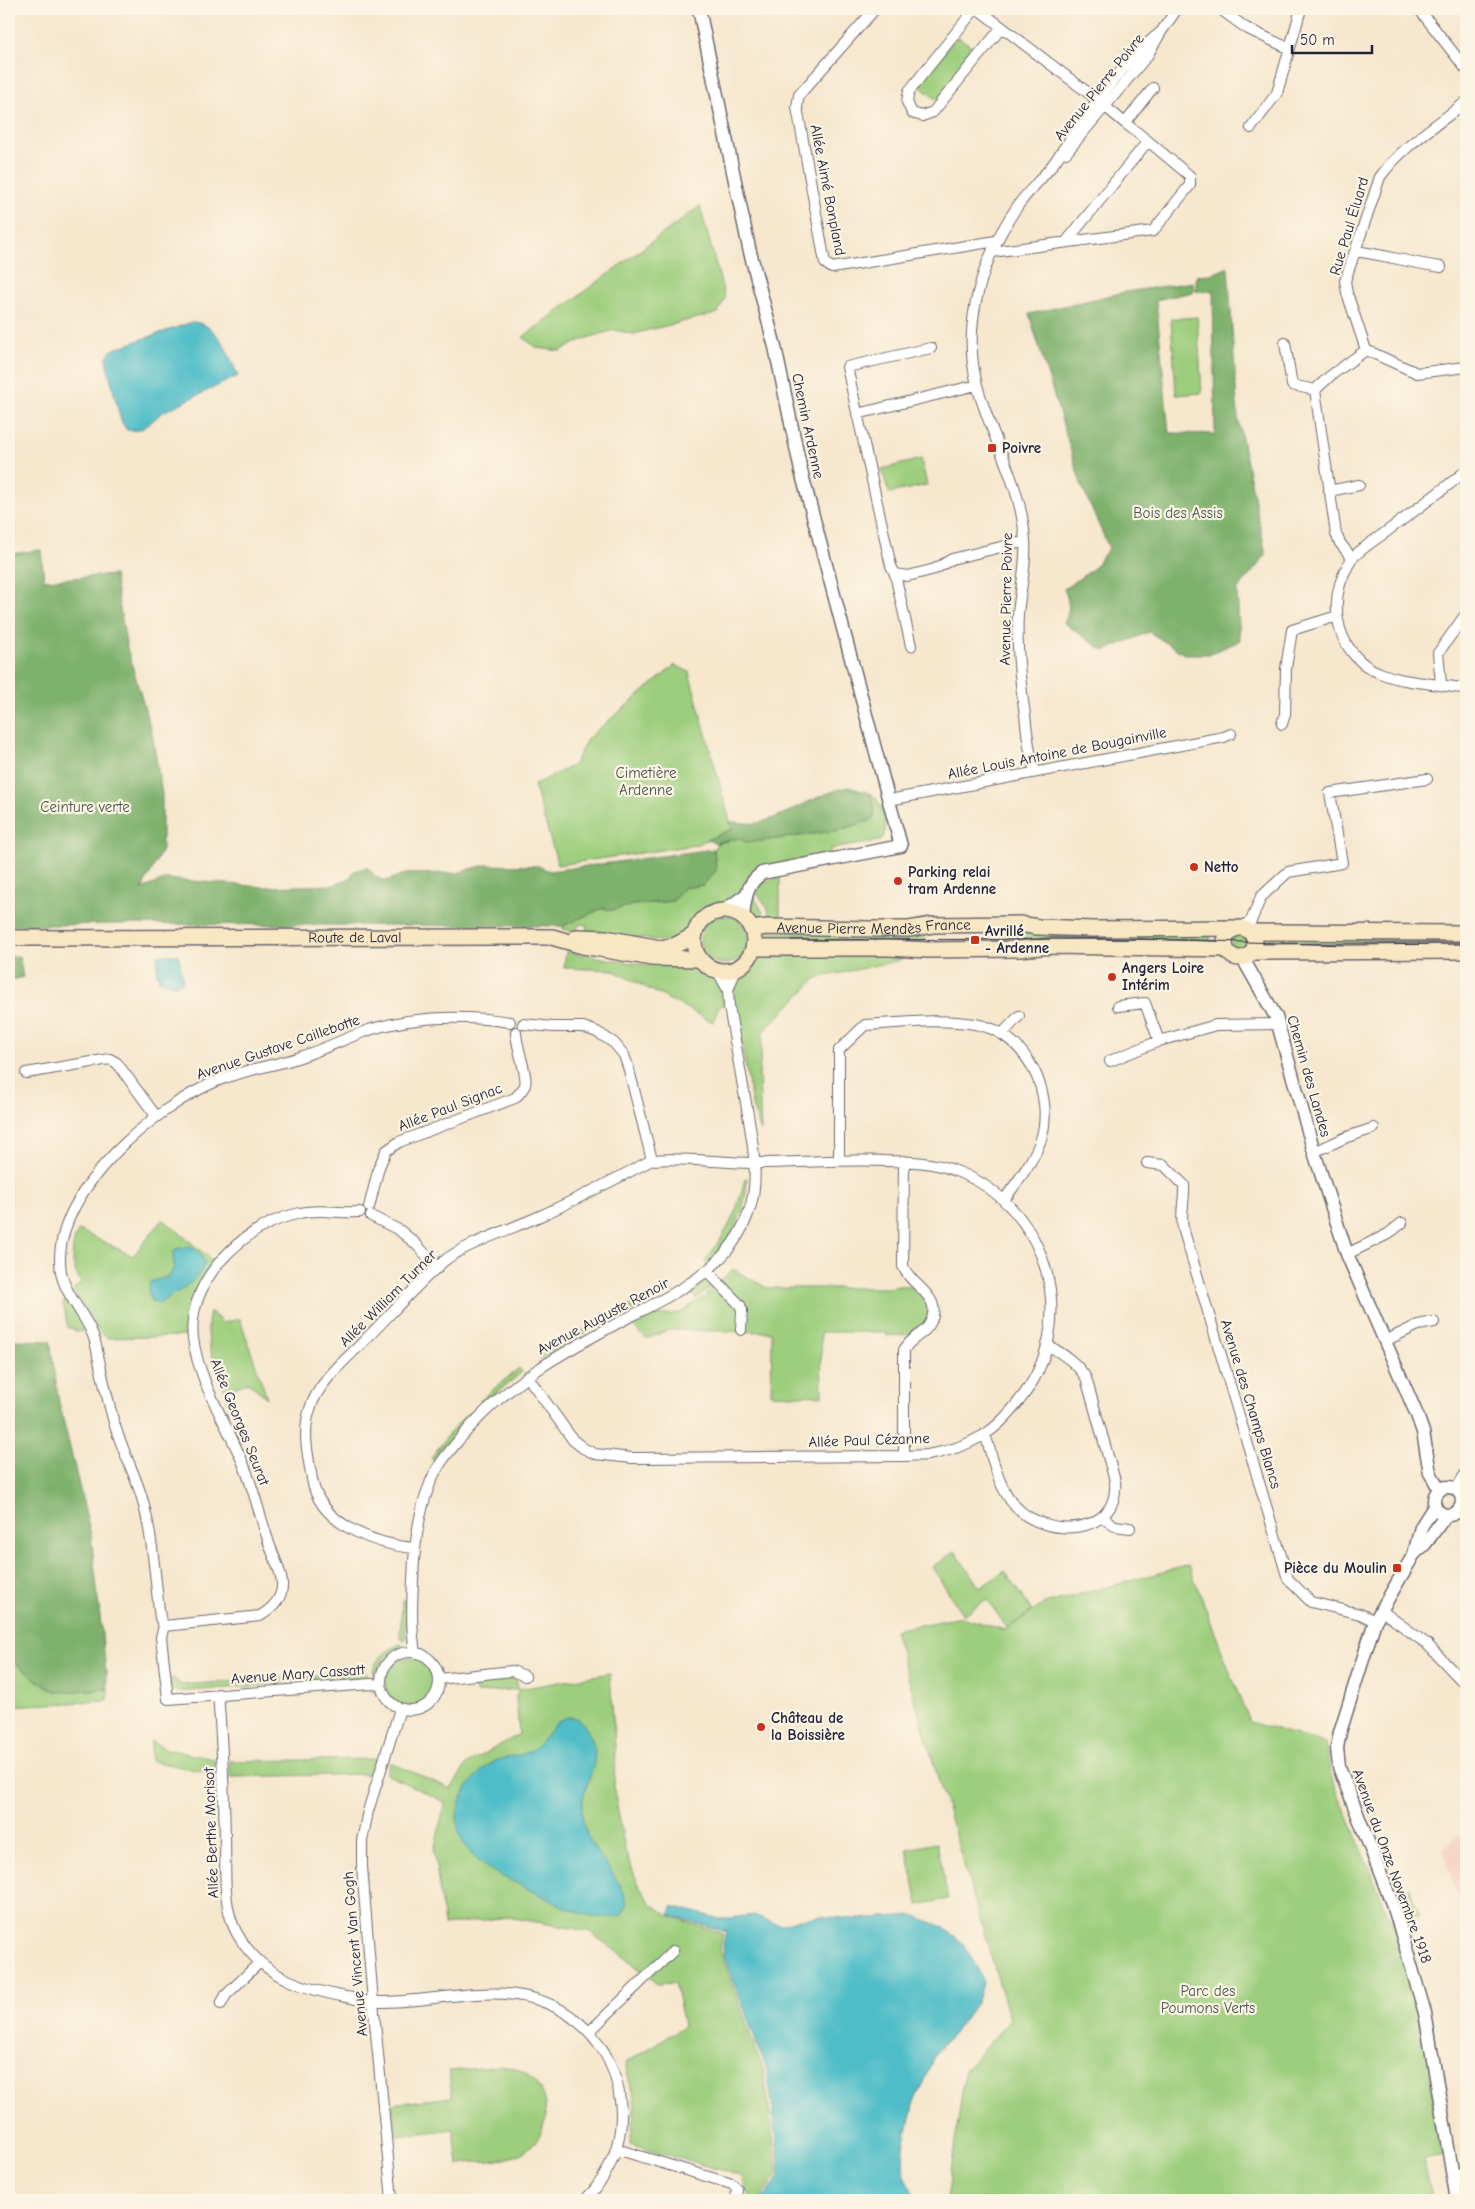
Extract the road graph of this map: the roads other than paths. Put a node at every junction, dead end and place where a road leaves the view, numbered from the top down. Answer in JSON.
{"nodes":[{"id":1,"x":699,"y":9,"type":"edge"},
{"id":2,"x":875,"y":9,"type":"edge"},
{"id":3,"x":976,"y":9,"type":"edge"},
{"id":4,"x":1177,"y":9,"type":"edge"},
{"id":5,"x":1220,"y":9,"type":"edge"},
{"id":6,"x":1301,"y":9,"type":"edge"},
{"id":7,"x":1419,"y":9,"type":"edge"},
{"id":8,"x":1002,"y":27,"type":"junction"},
{"id":9,"x":1288,"y":48,"type":"junction"},
{"id":10,"x":1466,"y":69,"type":"edge"},
{"id":11,"x":1153,"y":88,"type":"dead end"},
{"id":12,"x":1466,"y":102,"type":"edge"},
{"id":13,"x":1101,"y":104,"type":"junction"},
{"id":14,"x":1125,"y":123,"type":"junction"},
{"id":15,"x":1251,"y":128,"type":"dead end"},
{"id":16,"x":1148,"y":141,"type":"junction"},
{"id":17,"x":996,"y":241,"type":"junction"},
{"id":18,"x":1066,"y":242,"type":"junction"},
{"id":19,"x":1355,"y":251,"type":"junction"},
{"id":20,"x":992,"y":252,"type":"junction"},
{"id":21,"x":1441,"y":267,"type":"dead end"},
{"id":22,"x":1285,"y":343,"type":"dead end"},
{"id":23,"x":931,"y":348,"type":"dead end"},
{"id":24,"x":1366,"y":350,"type":"junction"},
{"id":25,"x":1466,"y":367,"type":"edge"},
{"id":26,"x":977,"y":385,"type":"junction"},
{"id":27,"x":1315,"y":390,"type":"junction"},
{"id":28,"x":857,"y":414,"type":"junction"},
{"id":29,"x":1466,"y":471,"type":"edge"},
{"id":30,"x":1359,"y":485,"type":"dead end"},
{"id":31,"x":1329,"y":491,"type":"junction"},
{"id":32,"x":1025,"y":541,"type":"junction"},
{"id":33,"x":1352,"y":558,"type":"junction"},
{"id":34,"x":895,"y":574,"type":"junction"},
{"id":35,"x":1466,"y":614,"type":"edge"},
{"id":36,"x":1337,"y":616,"type":"junction"},
{"id":37,"x":911,"y":646,"type":"dead end"},
{"id":38,"x":1441,"y":683,"type":"junction"},
{"id":39,"x":1466,"y":689,"type":"edge"},
{"id":40,"x":1282,"y":724,"type":"dead end"},
{"id":41,"x":1231,"y":734,"type":"dead end"},
{"id":42,"x":1035,"y":771,"type":"junction"},
{"id":43,"x":1427,"y":779,"type":"dead end"},
{"id":44,"x":889,"y":800,"type":"junction"},
{"id":45,"x":746,"y":894,"type":"junction"},
{"id":46,"x":725,"y":910,"type":"junction"},
{"id":47,"x":748,"y":923,"type":"junction"},
{"id":48,"x":1242,"y":929,"type":"junction"},
{"id":49,"x":1466,"y":933,"type":"edge"},
{"id":50,"x":694,"y":935,"type":"junction"},
{"id":51,"x":552,"y":937,"type":"junction"},
{"id":52,"x":9,"y":938,"type":"edge"},
{"id":53,"x":754,"y":948,"type":"junction"},
{"id":54,"x":1226,"y":949,"type":"junction"},
{"id":55,"x":1466,"y":951,"type":"edge"},
{"id":56,"x":1247,"y":955,"type":"junction"},
{"id":57,"x":700,"y":959,"type":"junction"},
{"id":58,"x":736,"y":969,"type":"junction"},
{"id":59,"x":717,"y":970,"type":"junction"},
{"id":60,"x":728,"y":990,"type":"junction"},
{"id":61,"x":1118,"y":1006,"type":"dead end"},
{"id":62,"x":1019,"y":1016,"type":"dead end"},
{"id":63,"x":1278,"y":1024,"type":"junction"},
{"id":64,"x":520,"y":1028,"type":"junction"},
{"id":65,"x":1002,"y":1034,"type":"junction"},
{"id":66,"x":1159,"y":1041,"type":"junction"},
{"id":67,"x":1110,"y":1060,"type":"dead end"},
{"id":68,"x":26,"y":1073,"type":"dead end"},
{"id":69,"x":156,"y":1116,"type":"junction"},
{"id":70,"x":1374,"y":1128,"type":"dead end"},
{"id":71,"x":1314,"y":1152,"type":"junction"},
{"id":72,"x":839,"y":1159,"type":"junction"},
{"id":73,"x":652,"y":1160,"type":"junction"},
{"id":74,"x":904,"y":1161,"type":"junction"},
{"id":75,"x":754,"y":1163,"type":"junction"},
{"id":76,"x":1147,"y":1163,"type":"dead end"},
{"id":77,"x":1004,"y":1200,"type":"junction"},
{"id":78,"x":367,"y":1212,"type":"junction"},
{"id":79,"x":1402,"y":1223,"type":"dead end"},
{"id":80,"x":1347,"y":1254,"type":"junction"},
{"id":81,"x":438,"y":1268,"type":"junction"},
{"id":82,"x":708,"y":1272,"type":"junction"},
{"id":83,"x":1434,"y":1322,"type":"dead end"},
{"id":84,"x":741,"y":1330,"type":"dead end"},
{"id":85,"x":1385,"y":1341,"type":"junction"},
{"id":86,"x":1048,"y":1345,"type":"junction"},
{"id":87,"x":527,"y":1376,"type":"junction"},
{"id":88,"x":985,"y":1434,"type":"junction"},
{"id":89,"x":904,"y":1456,"type":"junction"},
{"id":90,"x":1466,"y":1474,"type":"edge"},
{"id":91,"x":1440,"y":1490,"type":"junction"},
{"id":92,"x":1456,"y":1490,"type":"junction"},
{"id":93,"x":1435,"y":1505,"type":"junction"},
{"id":94,"x":1464,"y":1508,"type":"edge"},
{"id":95,"x":1446,"y":1515,"type":"junction"},
{"id":96,"x":1103,"y":1518,"type":"junction"},
{"id":97,"x":1130,"y":1528,"type":"dead end"},
{"id":98,"x":414,"y":1548,"type":"junction"},
{"id":99,"x":1414,"y":1554,"type":"junction"},
{"id":100,"x":1379,"y":1616,"type":"junction"},
{"id":101,"x":164,"y":1626,"type":"junction"},
{"id":102,"x":415,"y":1653,"type":"junction"},
{"id":103,"x":525,"y":1676,"type":"dead end"},
{"id":104,"x":443,"y":1679,"type":"junction"},
{"id":105,"x":381,"y":1685,"type":"junction"},
{"id":106,"x":1466,"y":1685,"type":"edge"},
{"id":107,"x":218,"y":1694,"type":"junction"},
{"id":108,"x":168,"y":1699,"type":"joint"},
{"id":109,"x":400,"y":1709,"type":"junction"},
{"id":110,"x":673,"y":1951,"type":"dead end"},
{"id":111,"x":260,"y":1962,"type":"junction"},
{"id":112,"x":373,"y":2002,"type":"junction"},
{"id":113,"x":221,"y":2004,"type":"dead end"},
{"id":114,"x":589,"y":2032,"type":"junction"},
{"id":115,"x":616,"y":2149,"type":"junction"},
{"id":116,"x":1460,"y":2173,"type":"edge"},
{"id":117,"x":392,"y":2200,"type":"edge"},
{"id":118,"x":584,"y":2200,"type":"edge"},
{"id":119,"x":736,"y":2200,"type":"edge"},
{"id":120,"x":1457,"y":2200,"type":"edge"}],
"edges":[{"from":1,"to":44,"type":"street","name":"Chemin Ardenne"},
{"from":2,"to":17,"type":"street","name":"Allée Aimé Bonpland"},
{"from":3,"to":8,"type":"street"},
{"from":3,"to":8,"type":"street"},
{"from":4,"to":13,"type":"street","name":"Avenue Pierre Poivre"},
{"from":5,"to":9,"type":"street"},
{"from":6,"to":9,"type":"street"},
{"from":7,"to":10,"type":"street"},
{"from":8,"to":13,"type":"street"},
{"from":9,"to":15,"type":"street"},
{"from":11,"to":14,"type":"street"},
{"from":12,"to":19,"type":"street","name":"Rue Paul Éluard"},
{"from":13,"to":14,"type":"street"},
{"from":13,"to":17,"type":"street","name":"Avenue Pierre Poivre"},
{"from":14,"to":16,"type":"street"},
{"from":16,"to":18,"type":"street"},
{"from":16,"to":18,"type":"street"},
{"from":17,"to":20,"type":"street","name":"Avenue Pierre Poivre"},
{"from":18,"to":20,"type":"street"},
{"from":19,"to":21,"type":"street"},
{"from":19,"to":24,"type":"street","name":"Rue Paul Éluard"},
{"from":20,"to":26,"type":"street","name":"Avenue Pierre Poivre"},
{"from":22,"to":27,"type":"street"},
{"from":23,"to":28,"type":"street"},
{"from":24,"to":25,"type":"street"},
{"from":24,"to":27,"type":"street"},
{"from":26,"to":28,"type":"street"},
{"from":26,"to":32,"type":"street","name":"Avenue Pierre Poivre"},
{"from":27,"to":31,"type":"street"},
{"from":28,"to":34,"type":"street"},
{"from":29,"to":33,"type":"street"},
{"from":30,"to":31,"type":"street"},
{"from":31,"to":33,"type":"street"},
{"from":32,"to":34,"type":"street"},
{"from":32,"to":42,"type":"street","name":"Avenue Pierre Poivre"},
{"from":33,"to":36,"type":"street"},
{"from":34,"to":37,"type":"street"},
{"from":35,"to":38,"type":"street"},
{"from":36,"to":38,"type":"street"},
{"from":36,"to":40,"type":"street"},
{"from":38,"to":39,"type":"street"},
{"from":41,"to":42,"type":"street","name":"Allée Louis Antoine de Bougainville"},
{"from":42,"to":44,"type":"street","name":"Allée Louis Antoine de Bougainville"},
{"from":43,"to":48,"type":"street"},
{"from":44,"to":45,"type":"street","name":"Chemin Ardenne"},
{"from":45,"to":46,"type":"street"},
{"from":45,"to":47,"type":"street"},
{"from":46,"to":47,"type":"main road"},
{"from":46,"to":50,"type":"main road"},
{"from":47,"to":48,"type":"main road","name":"Avenue Pierre Mendès France"},
{"from":47,"to":53,"type":"main road"},
{"from":48,"to":49,"type":"main road","name":"Avenue Pierre Mendès France"},
{"from":48,"to":54,"type":"main road"},
{"from":48,"to":56,"type":"main road"},
{"from":50,"to":51,"type":"main road"},
{"from":50,"to":57,"type":"main road"},
{"from":51,"to":52,"type":"main road","name":"Route de Laval"},
{"from":51,"to":57,"type":"main road","name":"Route de Laval"},
{"from":53,"to":54,"type":"main road","name":"Avenue Pierre Mendès France"},
{"from":53,"to":58,"type":"main road"},
{"from":54,"to":56,"type":"main road"},
{"from":55,"to":56,"type":"main road"},
{"from":56,"to":63,"type":"street","name":"Chemin des Landes"},
{"from":57,"to":59,"type":"main road"},
{"from":58,"to":59,"type":"main road"},
{"from":58,"to":60,"type":"street","name":"Avenue Auguste Renoir"},
{"from":59,"to":60,"type":"street","name":"Avenue Auguste Renoir"},
{"from":60,"to":75,"type":"street","name":"Avenue Auguste Renoir"},
{"from":61,"to":66,"type":"street"},
{"from":62,"to":65,"type":"street"},
{"from":63,"to":66,"type":"street"},
{"from":63,"to":71,"type":"street","name":"Chemin des Landes"},
{"from":64,"to":69,"type":"street","name":"Avenue Gustave Caillebotte"},
{"from":64,"to":73,"type":"street"},
{"from":64,"to":78,"type":"street","name":"Allée Paul Signac"},
{"from":65,"to":72,"type":"street"},
{"from":65,"to":77,"type":"street"},
{"from":66,"to":67,"type":"street"},
{"from":68,"to":69,"type":"street"},
{"from":69,"to":101,"type":"street","name":"Avenue Gustave Caillebotte"},
{"from":70,"to":71,"type":"street","name":"Chemin des Landes"},
{"from":71,"to":80,"type":"street","name":"Chemin des Landes"},
{"from":72,"to":74,"type":"street","name":"Allée Paul Cézanne"},
{"from":72,"to":75,"type":"street","name":"Allée Paul Cézanne"},
{"from":73,"to":75,"type":"street","name":"Allée William Turner"},
{"from":73,"to":81,"type":"street","name":"Allée William Turner"},
{"from":74,"to":77,"type":"street","name":"Allée Paul Cézanne"},
{"from":74,"to":89,"type":"street"},
{"from":75,"to":82,"type":"street","name":"Avenue Auguste Renoir"},
{"from":76,"to":100,"type":"street","name":"Avenue des Champs Blancs"},
{"from":77,"to":86,"type":"street","name":"Allée Paul Cézanne"},
{"from":78,"to":81,"type":"street","name":"Allée Georges Seurat"},
{"from":78,"to":101,"type":"street","name":"Allée Georges Seurat"},
{"from":79,"to":80,"type":"street"},
{"from":80,"to":85,"type":"street","name":"Chemin des Landes"},
{"from":81,"to":98,"type":"street","name":"Allée William Turner"},
{"from":82,"to":84,"type":"street"},
{"from":82,"to":87,"type":"street","name":"Avenue Auguste Renoir"},
{"from":83,"to":85,"type":"street"},
{"from":85,"to":91,"type":"street","name":"Chemin des Landes"},
{"from":86,"to":88,"type":"street","name":"Allée Paul Cézanne"},
{"from":86,"to":96,"type":"street"},
{"from":87,"to":89,"type":"street","name":"Allée Paul Cézanne"},
{"from":87,"to":98,"type":"street","name":"Avenue Auguste Renoir"},
{"from":88,"to":89,"type":"street","name":"Allée Paul Cézanne"},
{"from":88,"to":96,"type":"street"},
{"from":90,"to":92,"type":"street"},
{"from":91,"to":92,"type":"street"},
{"from":91,"to":93,"type":"street"},
{"from":92,"to":94,"type":"street"},
{"from":93,"to":95,"type":"street"},
{"from":93,"to":99,"type":"street","name":"Avenue du Onze Novembre 1918"},
{"from":94,"to":95,"type":"street"},
{"from":95,"to":99,"type":"street","name":"Avenue du Onze Novembre 1918"},
{"from":96,"to":97,"type":"street"},
{"from":98,"to":102,"type":"street","name":"Avenue Auguste Renoir"},
{"from":99,"to":100,"type":"street","name":"Avenue du Onze Novembre 1918"},
{"from":100,"to":106,"type":"street","name":"Avenue des Champs Blancs"},
{"from":100,"to":116,"type":"street","name":"Avenue du Onze Novembre 1918"},
{"from":101,"to":108,"type":"street","name":"Avenue Gustave Caillebotte"},
{"from":102,"to":104,"type":"street"},
{"from":102,"to":105,"type":"street"},
{"from":103,"to":104,"type":"street"},
{"from":104,"to":109,"type":"street"},
{"from":105,"to":107,"type":"street","name":"Avenue Mary Cassatt"},
{"from":105,"to":109,"type":"street"},
{"from":107,"to":108,"type":"street","name":"Avenue Mary Cassatt"},
{"from":107,"to":111,"type":"street","name":"Allée Berthe Morisot"},
{"from":109,"to":112,"type":"street","name":"Avenue Vincent Van Gogh"},
{"from":110,"to":114,"type":"street"},
{"from":111,"to":112,"type":"street","name":"Allée Berthe Morisot"},
{"from":111,"to":113,"type":"street"},
{"from":112,"to":114,"type":"street","name":"Allée Berthe Morisot"},
{"from":112,"to":117,"type":"street","name":"Avenue Vincent Van Gogh"},
{"from":114,"to":115,"type":"street","name":"Allée Berthe Morisot"},
{"from":115,"to":118,"type":"street","name":"Allée Berthe Morisot"},
{"from":115,"to":119,"type":"street"},
{"from":116,"to":120,"type":"street","name":"Avenue du Onze Novembre 1918"}]}
